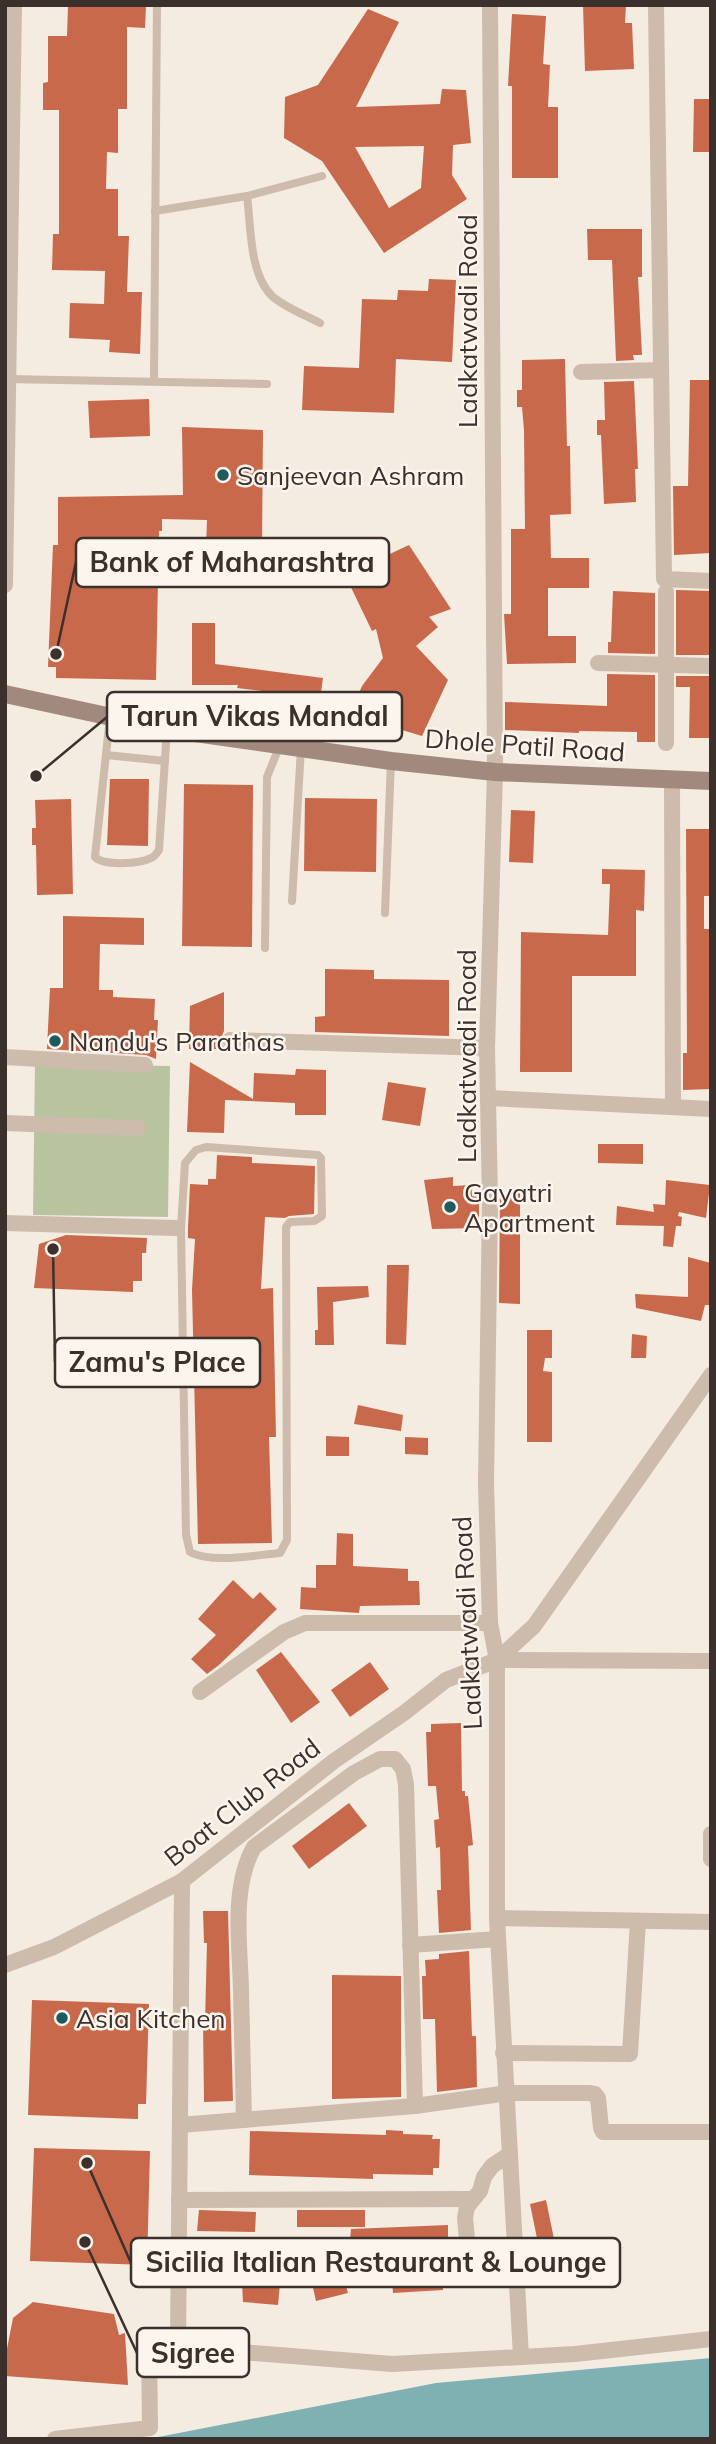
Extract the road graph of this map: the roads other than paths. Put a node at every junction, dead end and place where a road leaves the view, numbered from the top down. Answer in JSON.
{"nodes":[{"id":1,"x":14,"y":5,"type":"edge"},
{"id":2,"x":157,"y":5,"type":"edge"},
{"id":3,"x":489,"y":5,"type":"edge"},
{"id":4,"x":656,"y":5,"type":"edge"},
{"id":5,"x":322,"y":176,"type":"dead end"},
{"id":6,"x":247,"y":196,"type":"junction"},
{"id":7,"x":155,"y":212,"type":"junction"},
{"id":8,"x":320,"y":323,"type":"dead end"},
{"id":9,"x":661,"y":370,"type":"junction"},
{"id":10,"x":581,"y":372,"type":"dead end"},
{"id":11,"x":7,"y":379,"type":"edge"},
{"id":12,"x":154,"y":382,"type":"junction"},
{"id":13,"x":267,"y":384,"type":"dead end"},
{"id":14,"x":711,"y":581,"type":"edge"},
{"id":15,"x":5,"y":585,"type":"edge"},
{"id":16,"x":667,"y":592,"type":"dead end"},
{"id":17,"x":598,"y":663,"type":"dead end"},
{"id":18,"x":666,"y":666,"type":"junction"},
{"id":19,"x":711,"y":666,"type":"edge"},
{"id":20,"x":5,"y":694,"type":"edge"},
{"id":21,"x":110,"y":716,"type":"junction"},
{"id":22,"x":167,"y":729,"type":"junction"},
{"id":23,"x":666,"y":743,"type":"dead end"},
{"id":24,"x":280,"y":745,"type":"junction"},
{"id":25,"x":301,"y":748,"type":"junction"},
{"id":26,"x":106,"y":755,"type":"junction"},
{"id":27,"x":165,"y":761,"type":"junction"},
{"id":28,"x":391,"y":761,"type":"junction"},
{"id":29,"x":495,"y":772,"type":"junction"},
{"id":30,"x":672,"y":780,"type":"junction"},
{"id":31,"x":711,"y":781,"type":"edge"},
{"id":32,"x":292,"y":901,"type":"dead end"},
{"id":33,"x":385,"y":913,"type":"dead end"},
{"id":34,"x":265,"y":948,"type":"dead end"},
{"id":35,"x":230,"y":1040,"type":"dead end"},
{"id":36,"x":487,"y":1048,"type":"junction"},
{"id":37,"x":5,"y":1057,"type":"edge"},
{"id":38,"x":145,"y":1065,"type":"dead end"},
{"id":39,"x":489,"y":1098,"type":"junction"},
{"id":40,"x":673,"y":1107,"type":"junction"},
{"id":41,"x":711,"y":1109,"type":"edge"},
{"id":42,"x":5,"y":1124,"type":"edge"},
{"id":43,"x":138,"y":1128,"type":"dead end"},
{"id":44,"x":5,"y":1223,"type":"edge"},
{"id":45,"x":179,"y":1228,"type":"junction"},
{"id":46,"x":711,"y":1375,"type":"edge"},
{"id":47,"x":489,"y":1623,"type":"junction"},
{"id":48,"x":497,"y":1660,"type":"junction"},
{"id":49,"x":711,"y":1661,"type":"edge"},
{"id":50,"x":200,"y":1692,"type":"dead end"},
{"id":51,"x":711,"y":1834,"type":"edge"},
{"id":52,"x":227,"y":1846,"type":"junction"},
{"id":53,"x":711,"y":1859,"type":"edge"},
{"id":54,"x":245,"y":1863,"type":"junction"},
{"id":55,"x":182,"y":1881,"type":"junction"},
{"id":56,"x":498,"y":1918,"type":"junction"},
{"id":57,"x":638,"y":1921,"type":"junction"},
{"id":58,"x":711,"y":1922,"type":"edge"},
{"id":59,"x":498,"y":1939,"type":"junction"},
{"id":60,"x":410,"y":1945,"type":"junction"},
{"id":61,"x":5,"y":1965,"type":"edge"},
{"id":62,"x":503,"y":2053,"type":"junction"},
{"id":63,"x":508,"y":2093,"type":"junction"},
{"id":64,"x":415,"y":2106,"type":"junction"},
{"id":65,"x":244,"y":2120,"type":"junction"},
{"id":66,"x":180,"y":2125,"type":"junction"},
{"id":67,"x":711,"y":2132,"type":"edge"},
{"id":68,"x":510,"y":2154,"type":"junction"},
{"id":69,"x":473,"y":2199,"type":"junction"},
{"id":70,"x":179,"y":2200,"type":"junction"},
{"id":71,"x":179,"y":2270,"type":"junction"},
{"id":72,"x":711,"y":2339,"type":"edge"},
{"id":73,"x":178,"y":2347,"type":"junction"},
{"id":74,"x":521,"y":2357,"type":"junction"},
{"id":75,"x":55,"y":2439,"type":"edge"}],
"edges":[{"from":1,"to":11,"type":"street"},
{"from":2,"to":7,"type":"lane"},
{"from":3,"to":29,"type":"street","name":"Ladkatwadi Road"},
{"from":4,"to":9,"type":"street"},
{"from":5,"to":6,"type":"lane"},
{"from":6,"to":7,"type":"lane"},
{"from":6,"to":8,"type":"lane"},
{"from":7,"to":12,"type":"lane"},
{"from":9,"to":10,"type":"street"},
{"from":9,"to":14,"type":"street"},
{"from":11,"to":12,"type":"lane"},
{"from":11,"to":15,"type":"street"},
{"from":12,"to":13,"type":"lane"},
{"from":16,"to":18,"type":"street"},
{"from":17,"to":18,"type":"street"},
{"from":18,"to":19,"type":"street"},
{"from":18,"to":23,"type":"street"},
{"from":20,"to":21,"type":"street","name":"Dhole Patil Road"},
{"from":21,"to":22,"type":"street","name":"Dhole Patil Road"},
{"from":21,"to":26,"type":"lane"},
{"from":22,"to":24,"type":"street","name":"Dhole Patil Road"},
{"from":22,"to":27,"type":"lane"},
{"from":24,"to":25,"type":"street","name":"Dhole Patil Road"},
{"from":24,"to":34,"type":"lane"},
{"from":25,"to":28,"type":"street","name":"Dhole Patil Road"},
{"from":25,"to":32,"type":"lane"},
{"from":26,"to":27,"type":"lane"},
{"from":26,"to":27,"type":"lane"},
{"from":28,"to":29,"type":"street","name":"Dhole Patil Road"},
{"from":28,"to":33,"type":"lane"},
{"from":29,"to":30,"type":"street","name":"Dhole Patil Road"},
{"from":29,"to":36,"type":"street","name":"Ladkatwadi Road"},
{"from":30,"to":31,"type":"street","name":"Dhole Patil Road"},
{"from":30,"to":40,"type":"street"},
{"from":35,"to":36,"type":"street"},
{"from":36,"to":39,"type":"street","name":"Ladkatwadi Road"},
{"from":37,"to":38,"type":"street"},
{"from":39,"to":40,"type":"street"},
{"from":39,"to":47,"type":"street","name":"Ladkatwadi Road"},
{"from":40,"to":41,"type":"street"},
{"from":42,"to":43,"type":"street"},
{"from":44,"to":45,"type":"street"},
{"from":45,"to":45,"type":"lane"},
{"from":46,"to":48,"type":"street"},
{"from":47,"to":48,"type":"street","name":"Ladkatwadi Road"},
{"from":47,"to":50,"type":"street"},
{"from":48,"to":49,"type":"street"},
{"from":48,"to":52,"type":"street","name":"Boat Club Road"},
{"from":48,"to":56,"type":"street","name":"Ladkatwadi Road"},
{"from":51,"to":53,"type":"street"},
{"from":52,"to":54,"type":"street"},
{"from":52,"to":55,"type":"street","name":"Boat Club Road"},
{"from":54,"to":60,"type":"street"},
{"from":54,"to":65,"type":"street"},
{"from":55,"to":61,"type":"street","name":"Boat Club Road"},
{"from":55,"to":66,"type":"street"},
{"from":56,"to":57,"type":"street"},
{"from":56,"to":59,"type":"street","name":"Ladkatwadi Road"},
{"from":57,"to":58,"type":"street"},
{"from":57,"to":62,"type":"street"},
{"from":59,"to":60,"type":"street"},
{"from":59,"to":62,"type":"street","name":"Ladkatwadi Road"},
{"from":60,"to":64,"type":"street"},
{"from":62,"to":63,"type":"street","name":"Ladkatwadi Road"},
{"from":63,"to":64,"type":"street"},
{"from":63,"to":67,"type":"street"},
{"from":63,"to":68,"type":"street","name":"Ladkatwadi Road"},
{"from":64,"to":65,"type":"street"},
{"from":65,"to":66,"type":"street"},
{"from":66,"to":70,"type":"street"},
{"from":68,"to":69,"type":"street"},
{"from":68,"to":74,"type":"street","name":"Ladkatwadi Road"},
{"from":69,"to":70,"type":"street"},
{"from":69,"to":71,"type":"street"},
{"from":70,"to":71,"type":"street"},
{"from":71,"to":73,"type":"street"},
{"from":72,"to":74,"type":"street"},
{"from":73,"to":74,"type":"street"},
{"from":73,"to":75,"type":"street"}]}
